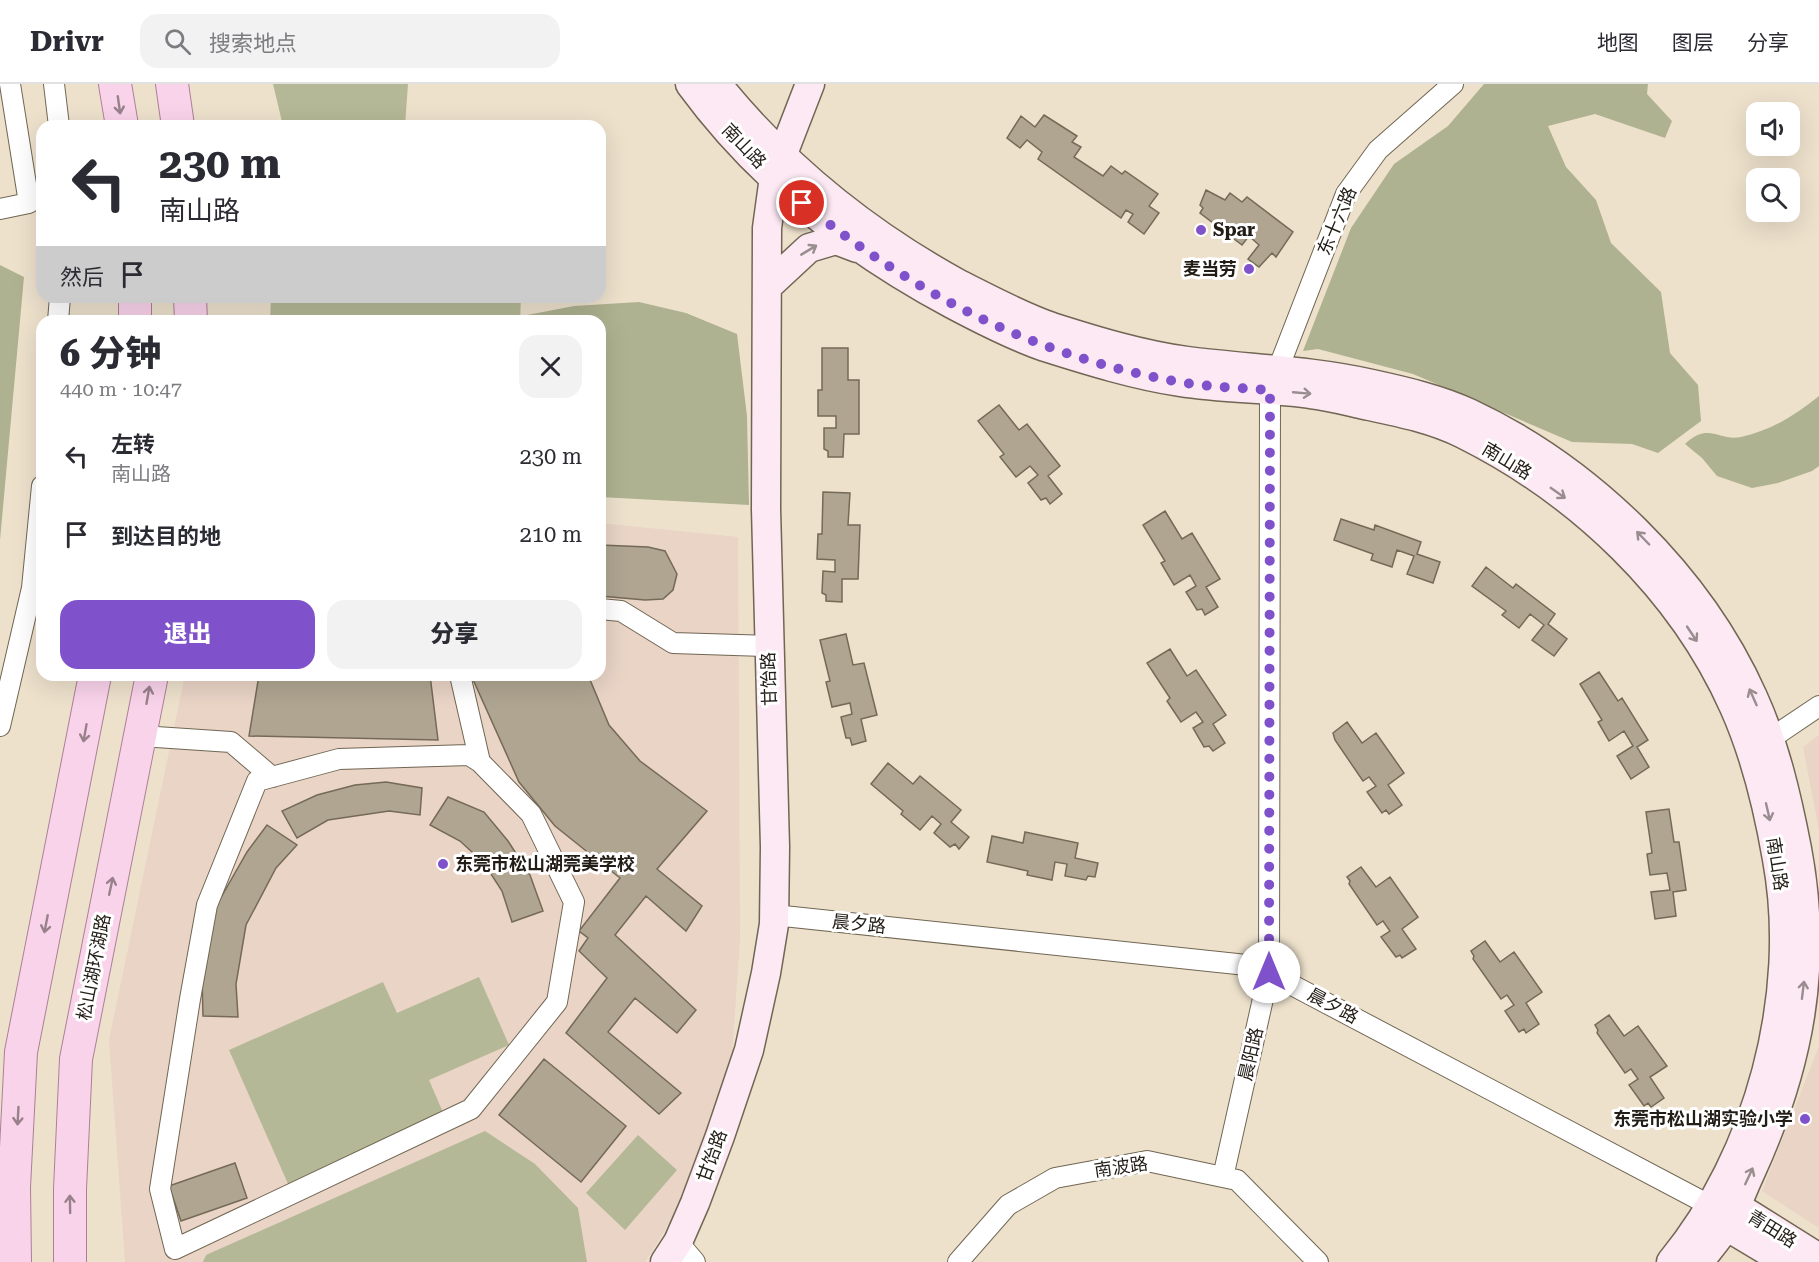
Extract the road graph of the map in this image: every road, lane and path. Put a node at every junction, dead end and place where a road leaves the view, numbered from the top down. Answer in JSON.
{"nodes":[{"id":1,"x":10,"y":84,"type":"edge"},
{"id":2,"x":54,"y":84,"type":"edge"},
{"id":3,"x":115,"y":84,"type":"edge"},
{"id":4,"x":172,"y":84,"type":"edge"},
{"id":5,"x":690,"y":84,"type":"edge"},
{"id":6,"x":717,"y":84,"type":"edge"},
{"id":7,"x":810,"y":84,"type":"edge"},
{"id":8,"x":1453,"y":84,"type":"edge"},
{"id":9,"x":58,"y":120,"type":"edge"},
{"id":10,"x":121,"y":120,"type":"edge"},
{"id":11,"x":177,"y":120,"type":"edge"},
{"id":12,"x":778,"y":165,"type":"junction"},
{"id":13,"x":35,"y":203,"type":"edge"},
{"id":14,"x":0,"y":209,"type":"edge"},
{"id":15,"x":862,"y":250,"type":"junction"},
{"id":16,"x":767,"y":288,"type":"junction"},
{"id":17,"x":1274,"y":380,"type":"junction"},
{"id":18,"x":36,"y":547,"type":"edge"},
{"id":19,"x":36,"y":581,"type":"edge"},
{"id":20,"x":32,"y":588,"type":"junction"},
{"id":21,"x":606,"y":610,"type":"edge"},
{"id":22,"x":768,"y":646,"type":"junction"},
{"id":23,"x":94,"y":681,"type":"edge"},
{"id":24,"x":151,"y":681,"type":"edge"},
{"id":25,"x":461,"y":681,"type":"edge"},
{"id":26,"x":1819,"y":706,"type":"edge"},
{"id":27,"x":0,"y":726,"type":"edge"},
{"id":28,"x":141,"y":736,"type":"junction"},
{"id":29,"x":1759,"y":742,"type":"junction"},
{"id":30,"x":480,"y":762,"type":"junction"},
{"id":31,"x":272,"y":777,"type":"junction"},
{"id":32,"x":774,"y":915,"type":"junction"},
{"id":33,"x":1269,"y":972,"type":"junction"},
{"id":34,"x":1223,"y":1177,"type":"junction"},
{"id":35,"x":1724,"y":1213,"type":"junction"},
{"id":36,"x":679,"y":1255,"type":"edge"},
{"id":37,"x":1819,"y":1258,"type":"edge"},
{"id":38,"x":15,"y":1262,"type":"edge"},
{"id":39,"x":70,"y":1262,"type":"edge"},
{"id":40,"x":958,"y":1262,"type":"edge"},
{"id":41,"x":1318,"y":1262,"type":"edge"},
{"id":42,"x":1671,"y":1262,"type":"edge"},
{"id":43,"x":1699,"y":1262,"type":"edge"},
{"id":44,"x":1786,"y":1262,"type":"edge"}],
"edges":[{"from":1,"to":13,"type":"street"},
{"from":2,"to":9,"type":"street"},
{"from":3,"to":10,"type":"main road","one_way":true},
{"from":4,"to":11,"type":"main road"},
{"from":5,"to":12,"type":"main road","name":"南山路"},
{"from":6,"to":12,"type":"main road","name":"南山路"},
{"from":7,"to":12,"type":"main road","name":"甘饴路"},
{"from":8,"to":17,"type":"street","name":"东十六路"},
{"from":12,"to":15,"type":"main road","name":"南山路"},
{"from":12,"to":16,"type":"main road","name":"甘饴路"},
{"from":12,"to":17,"type":"main road","name":"南山路"},
{"from":13,"to":14,"type":"street"},
{"from":16,"to":15,"type":"main road","one_way":true},
{"from":15,"to":17,"type":"main road","name":"南山路"},
{"from":16,"to":22,"type":"main road","name":"甘饴路"},
{"from":17,"to":29,"type":"main road","name":"南山路"},
{"from":17,"to":33,"type":"street","name":"晨阳路"},
{"from":18,"to":20,"type":"street"},
{"from":19,"to":20,"type":"street"},
{"from":20,"to":27,"type":"street"},
{"from":21,"to":22,"type":"street"},
{"from":22,"to":32,"type":"main road","name":"甘饴路"},
{"from":23,"to":38,"type":"main road","one_way":true},
{"from":28,"to":24,"type":"main road","name":"松山湖环湖路","one_way":true},
{"from":25,"to":30,"type":"street"},
{"from":26,"to":29,"type":"street"},
{"from":28,"to":31,"type":"street"},
{"from":39,"to":28,"type":"main road","name":"松山湖环湖路","one_way":true},
{"from":29,"to":35,"type":"main road","name":"南山路"},
{"from":30,"to":31,"type":"street"},
{"from":30,"to":31,"type":"street"},
{"from":32,"to":33,"type":"street","name":"晨夕路"},
{"from":32,"to":36,"type":"main road","name":"甘饴路"},
{"from":33,"to":34,"type":"street","name":"晨阳路"},
{"from":33,"to":35,"type":"street","name":"晨夕路"},
{"from":34,"to":40,"type":"street","name":"南波路"},
{"from":34,"to":41,"type":"street","name":"南波路"},
{"from":35,"to":37,"type":"main road","name":"青田路"},
{"from":35,"to":42,"type":"main road","name":"南山路"},
{"from":35,"to":43,"type":"main road","name":"南山路"},
{"from":35,"to":44,"type":"main road","name":"青田路"}]}
